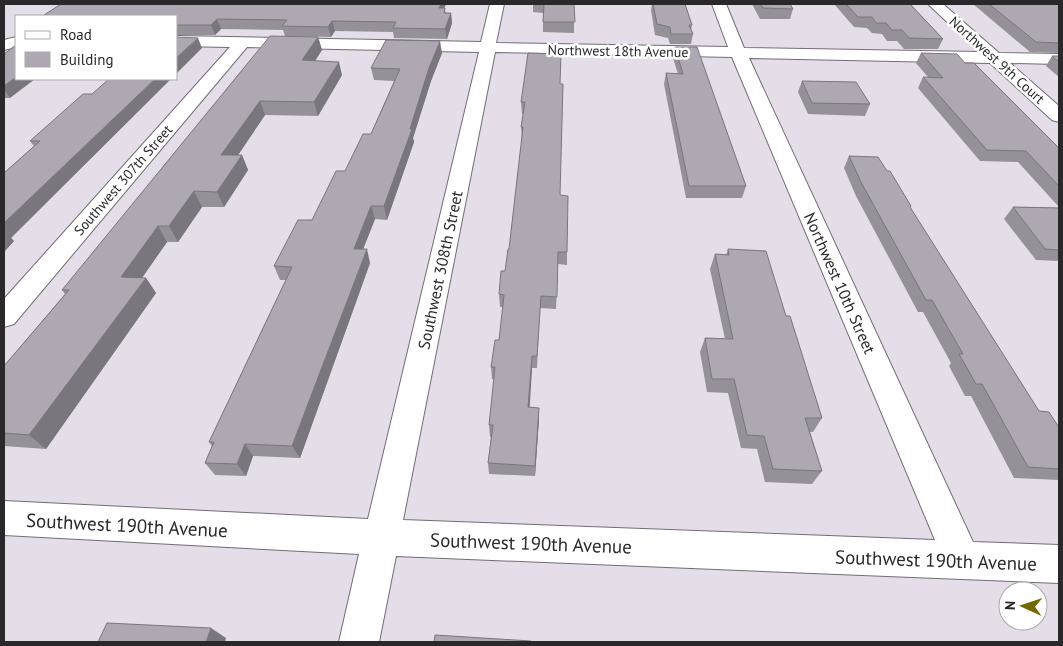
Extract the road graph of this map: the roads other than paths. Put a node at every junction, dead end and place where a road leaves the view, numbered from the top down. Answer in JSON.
{"nodes":[{"id":1,"x":498,"y":4,"type":"edge"},
{"id":2,"x":719,"y":4,"type":"edge"},
{"id":3,"x":935,"y":4,"type":"edge"},
{"id":4,"x":178,"y":42,"type":"edge"},
{"id":5,"x":243,"y":42,"type":"junction"},
{"id":6,"x":488,"y":48,"type":"junction"},
{"id":7,"x":739,"y":54,"type":"junction"},
{"id":8,"x":996,"y":58,"type":"junction"},
{"id":9,"x":1059,"y":59,"type":"edge"},
{"id":10,"x":1059,"y":116,"type":"edge"},
{"id":11,"x":4,"y":317,"type":"edge"},
{"id":12,"x":4,"y":518,"type":"edge"},
{"id":13,"x":382,"y":537,"type":"junction"},
{"id":14,"x":962,"y":561,"type":"junction"},
{"id":15,"x":1059,"y":564,"type":"edge"},
{"id":16,"x":359,"y":642,"type":"edge"}],
"edges":[{"from":1,"to":6,"type":"street","name":"Southwest 308th Street"},
{"from":2,"to":7,"type":"street","name":"Northwest 10th Street"},
{"from":3,"to":8,"type":"street","name":"Northwest 9th Court"},
{"from":4,"to":5,"type":"street","name":"Northwest 18th Avenue"},
{"from":5,"to":6,"type":"street","name":"Northwest 18th Avenue"},
{"from":5,"to":11,"type":"street","name":"Southwest 307th Street"},
{"from":6,"to":7,"type":"street","name":"Northwest 18th Avenue"},
{"from":6,"to":13,"type":"street","name":"Southwest 308th Street"},
{"from":7,"to":8,"type":"street","name":"Northwest 18th Avenue"},
{"from":7,"to":14,"type":"street","name":"Northwest 10th Street"},
{"from":8,"to":9,"type":"street","name":"Northwest 18th Avenue"},
{"from":8,"to":10,"type":"street","name":"Northwest 9th Court"},
{"from":12,"to":13,"type":"street","name":"Southwest 190th Avenue"},
{"from":13,"to":14,"type":"street","name":"Southwest 190th Avenue"},
{"from":13,"to":16,"type":"street","name":"Southwest 308th Street"},
{"from":14,"to":15,"type":"street","name":"Southwest 190th Avenue"}]}
